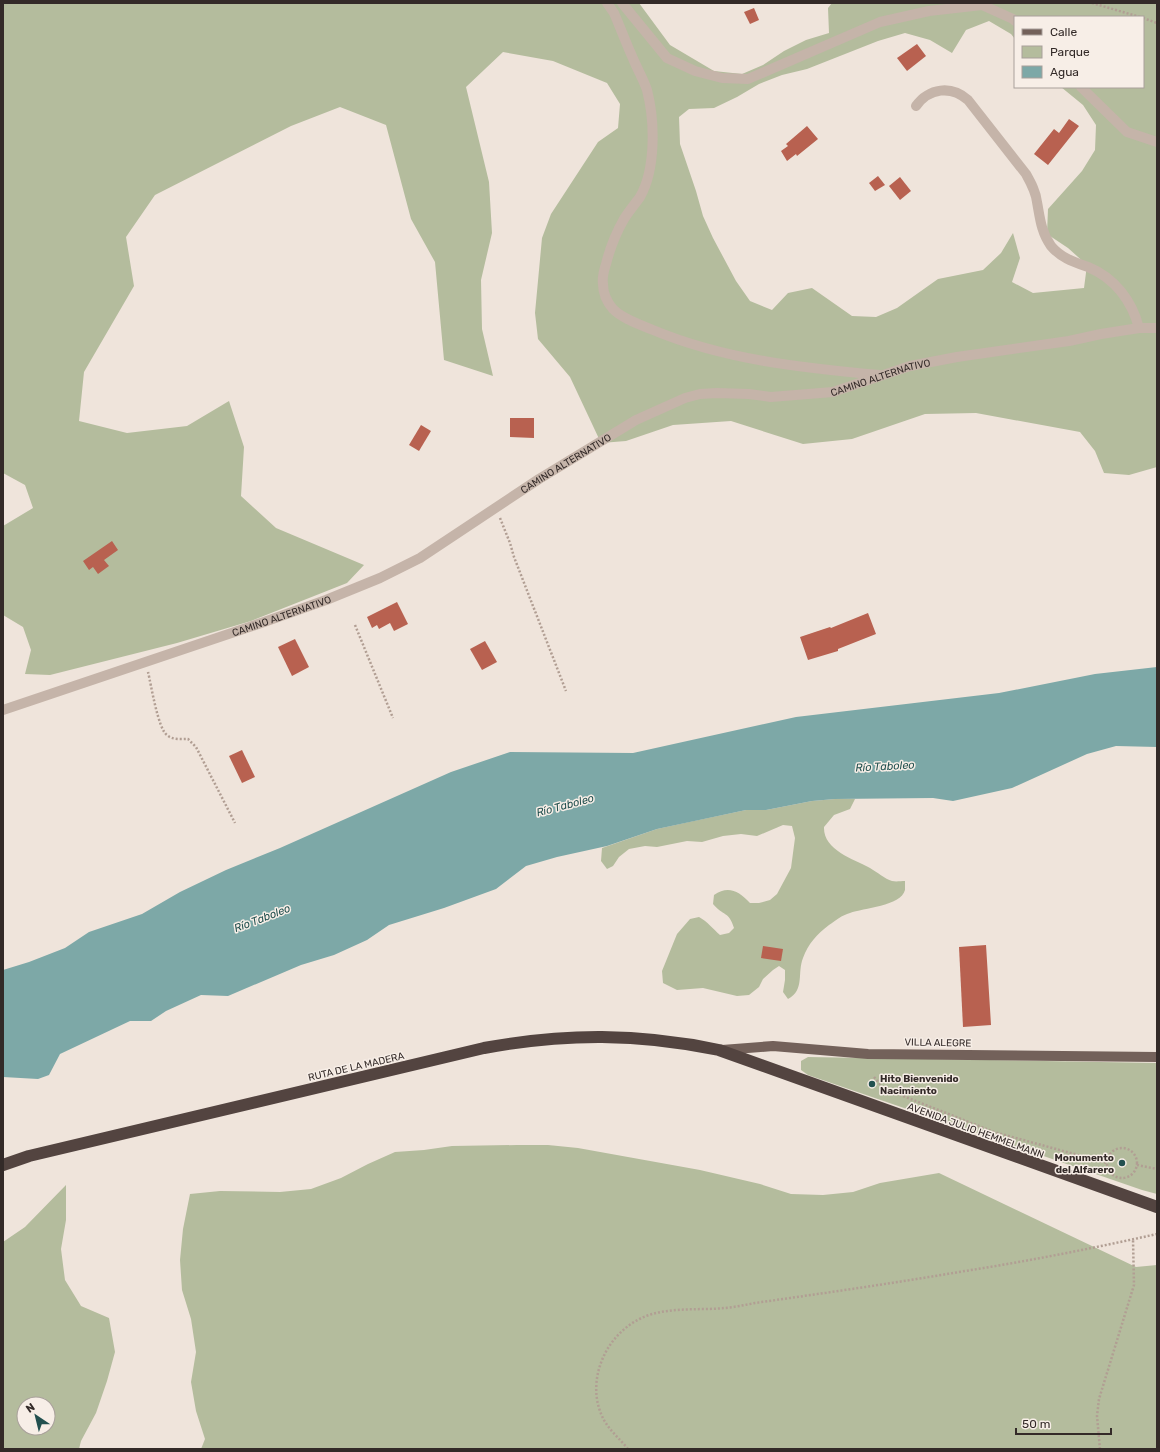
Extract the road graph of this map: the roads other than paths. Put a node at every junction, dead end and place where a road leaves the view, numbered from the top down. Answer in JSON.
{"nodes":[{"id":1,"x":608,"y":3,"type":"edge"},
{"id":2,"x":622,"y":3,"type":"edge"},
{"id":3,"x":1014,"y":20,"type":"edge"},
{"id":4,"x":1082,"y":88,"type":"edge"},
{"id":5,"x":916,"y":106,"type":"dead end"},
{"id":6,"x":1157,"y":142,"type":"edge"},
{"id":7,"x":1139,"y":328,"type":"junction"},
{"id":8,"x":1157,"y":328,"type":"edge"},
{"id":9,"x":884,"y":375,"type":"junction"},
{"id":10,"x":3,"y":710,"type":"edge"},
{"id":11,"x":719,"y":1050,"type":"junction"},
{"id":12,"x":1157,"y":1057,"type":"edge"},
{"id":13,"x":3,"y":1165,"type":"edge"},
{"id":14,"x":1157,"y":1207,"type":"edge"}],
"edges":[{"from":1,"to":9,"type":"street"},
{"from":2,"to":3,"type":"street"},
{"from":4,"to":6,"type":"street"},
{"from":5,"to":7,"type":"street"},
{"from":7,"to":8,"type":"street","name":"CAMINO ALTERNATIVO"},
{"from":7,"to":9,"type":"street","name":"CAMINO ALTERNATIVO"},
{"from":9,"to":10,"type":"street","name":"CAMINO ALTERNATIVO"},
{"from":11,"to":12,"type":"main road","name":"VILLA ALEGRE"},
{"from":11,"to":13,"type":"highway","name":"RUTA DE LA MADERA"},
{"from":11,"to":14,"type":"highway","name":"AVENIDA JULIO HEMMELMANN"}]}
